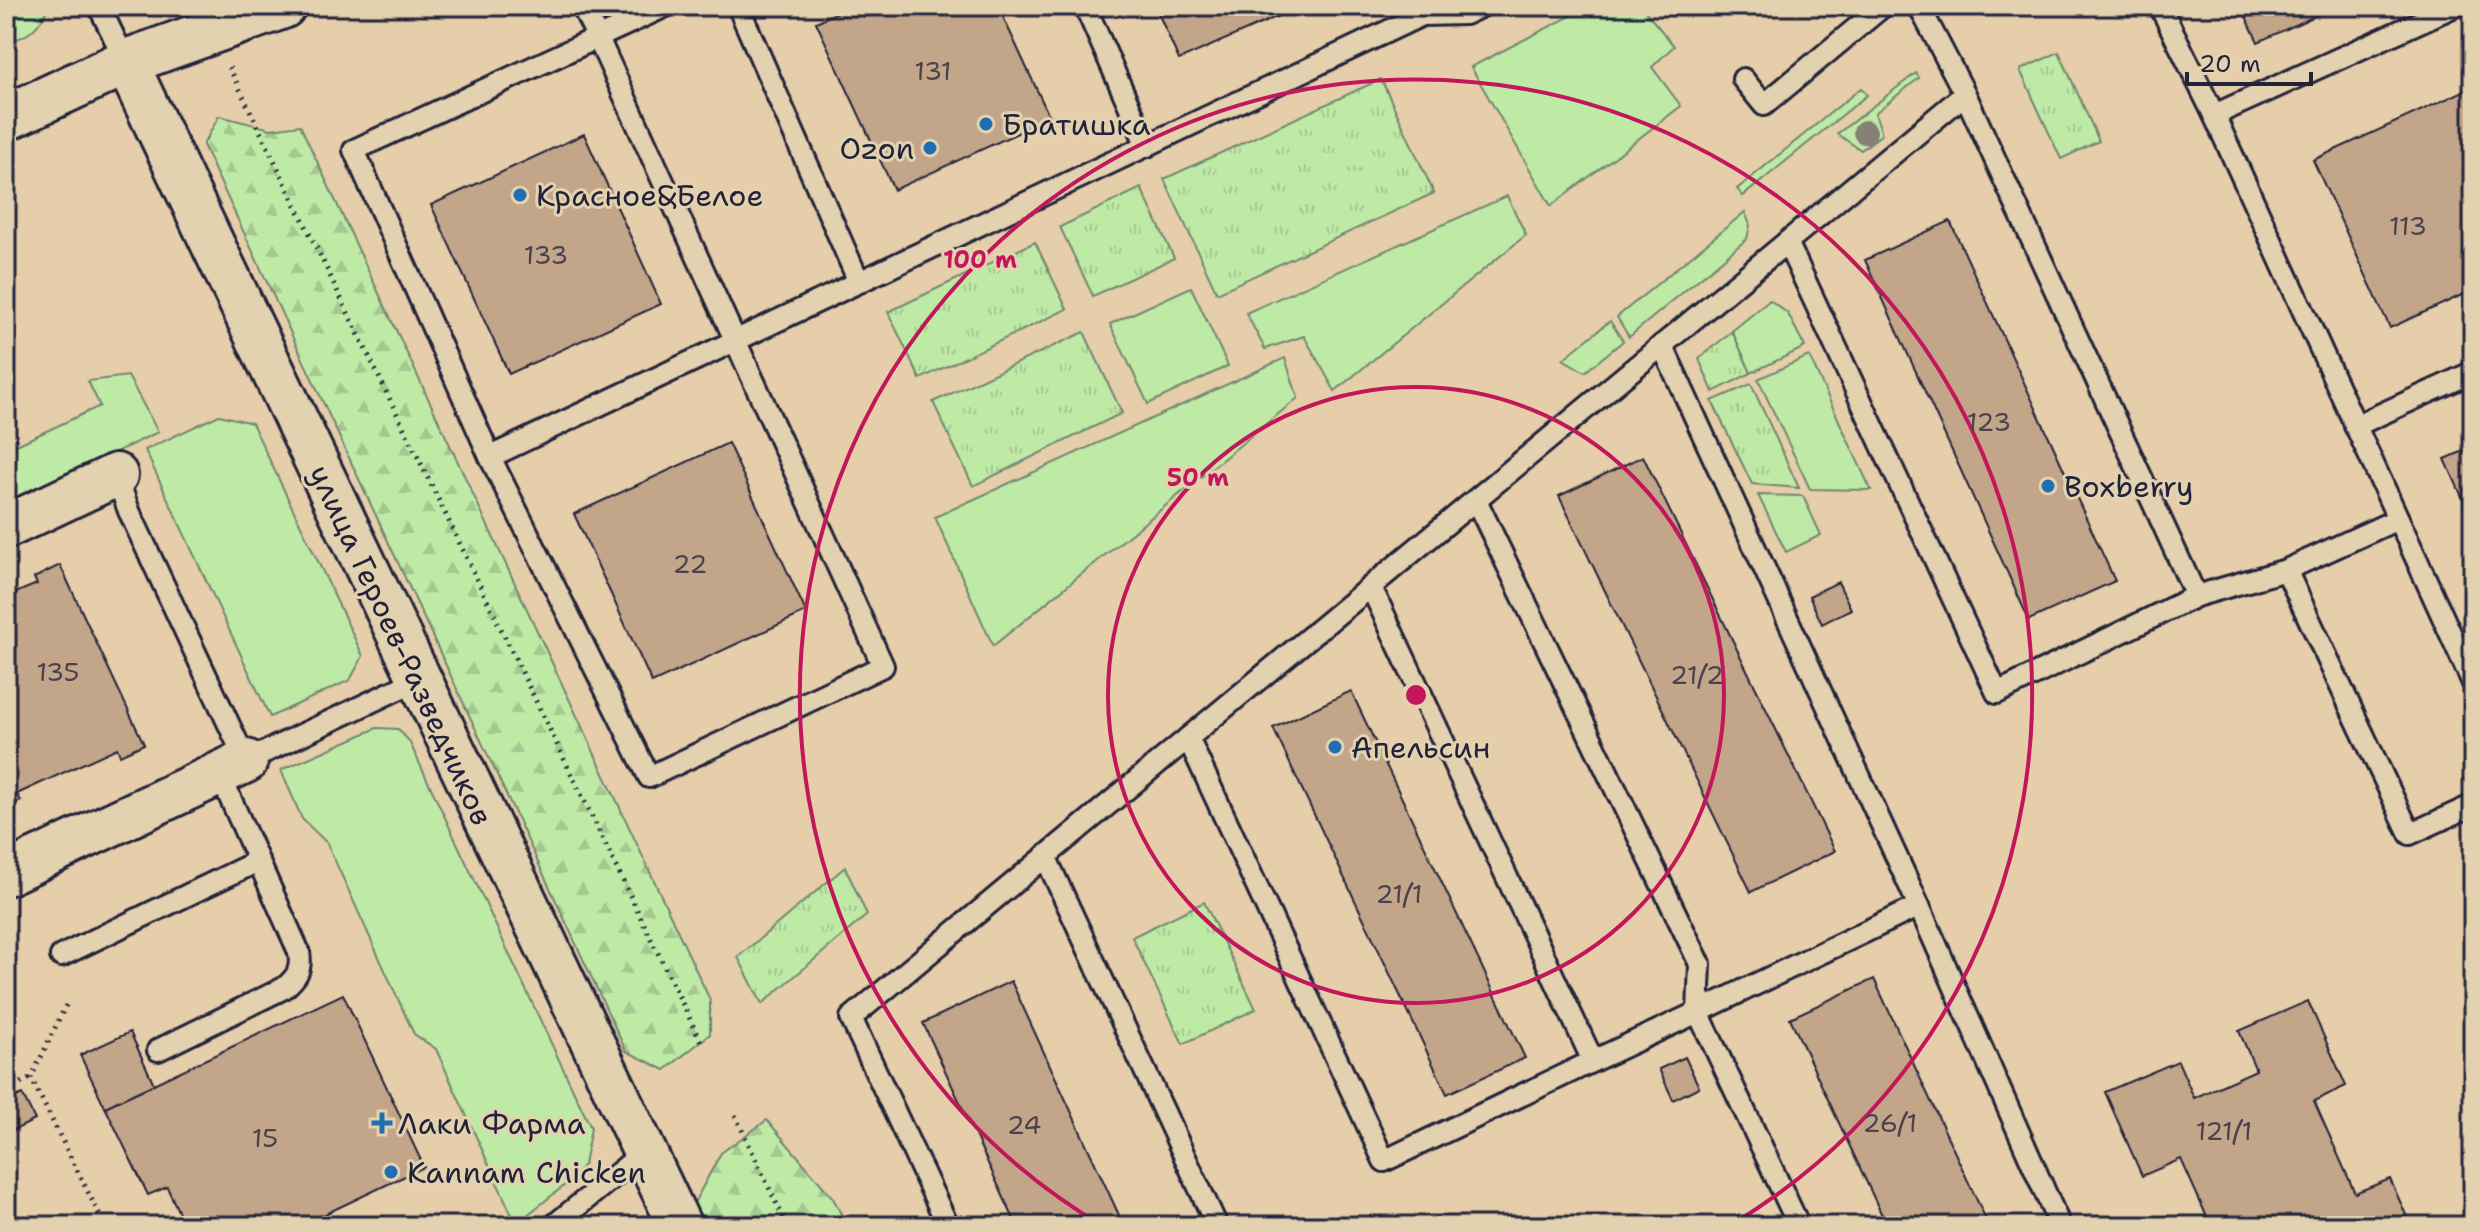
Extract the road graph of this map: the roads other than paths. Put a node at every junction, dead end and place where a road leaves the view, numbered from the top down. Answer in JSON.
{"nodes":[{"id":1,"x":99,"y":6,"type":"edge"},
{"id":2,"x":283,"y":6,"type":"edge"},
{"id":3,"x":582,"y":6,"type":"edge"},
{"id":4,"x":666,"y":6,"type":"edge"},
{"id":5,"x":738,"y":6,"type":"edge"},
{"id":6,"x":1085,"y":6,"type":"edge"},
{"id":7,"x":1482,"y":6,"type":"edge"},
{"id":8,"x":1883,"y":6,"type":"edge"},
{"id":9,"x":1919,"y":6,"type":"edge"},
{"id":10,"x":2160,"y":6,"type":"edge"},
{"id":11,"x":2455,"y":6,"type":"edge"},
{"id":12,"x":1420,"y":10,"type":"edge"},
{"id":13,"x":598,"y":38,"type":"junction"},
{"id":14,"x":126,"y":62,"type":"junction"},
{"id":15,"x":1743,"y":79,"type":"dead end"},
{"id":16,"x":1965,"y":94,"type":"junction"},
{"id":17,"x":2214,"y":115,"type":"junction"},
{"id":18,"x":6,"y":118,"type":"edge"},
{"id":19,"x":1147,"y":146,"type":"junction"},
{"id":20,"x":1787,"y":242,"type":"junction"},
{"id":21,"x":859,"y":282,"type":"junction"},
{"id":22,"x":735,"y":341,"type":"junction"},
{"id":23,"x":1662,"y":345,"type":"junction"},
{"id":24,"x":2473,"y":372,"type":"edge"},
{"id":25,"x":2355,"y":426,"type":"junction"},
{"id":26,"x":490,"y":457,"type":"junction"},
{"id":27,"x":116,"y":475,"type":"joint"},
{"id":28,"x":1476,"y":500,"type":"junction"},
{"id":29,"x":2398,"y":519,"type":"junction"},
{"id":30,"x":6,"y":527,"type":"edge"},
{"id":31,"x":2286,"y":570,"type":"junction"},
{"id":32,"x":1371,"y":587,"type":"junction"},
{"id":33,"x":2196,"y":596,"type":"junction"},
{"id":34,"x":417,"y":680,"type":"junction"},
{"id":35,"x":2473,"y":683,"type":"edge"},
{"id":36,"x":1188,"y":738,"type":"junction"},
{"id":37,"x":232,"y":767,"type":"junction"},
{"id":38,"x":2473,"y":805,"type":"edge"},
{"id":39,"x":1045,"y":856,"type":"junction"},
{"id":40,"x":258,"y":861,"type":"junction"},
{"id":41,"x":6,"y":874,"type":"edge"},
{"id":42,"x":1919,"y":906,"type":"junction"},
{"id":43,"x":61,"y":956,"type":"dead end"},
{"id":44,"x":1698,"y":1012,"type":"junction"},
{"id":45,"x":158,"y":1050,"type":"dead end"},
{"id":46,"x":1593,"y":1061,"type":"junction"},
{"id":47,"x":644,"y":1152,"type":"junction"},
{"id":48,"x":553,"y":1226,"type":"edge"},
{"id":49,"x":680,"y":1226,"type":"edge"},
{"id":50,"x":948,"y":1226,"type":"edge"},
{"id":51,"x":1217,"y":1226,"type":"edge"},
{"id":52,"x":1799,"y":1226,"type":"edge"},
{"id":53,"x":2060,"y":1226,"type":"edge"}],
"edges":[{"from":1,"to":14,"type":"lane"},
{"from":2,"to":14,"type":"street"},
{"from":3,"to":13,"type":"lane"},
{"from":4,"to":13,"type":"lane"},
{"from":5,"to":21,"type":"lane"},
{"from":6,"to":19,"type":"lane"},
{"from":7,"to":12,"type":"lane"},
{"from":8,"to":15,"type":"lane"},
{"from":9,"to":16,"type":"lane"},
{"from":10,"to":17,"type":"lane"},
{"from":11,"to":17,"type":"lane"},
{"from":12,"to":19,"type":"lane"},
{"from":13,"to":22,"type":"lane"},
{"from":13,"to":26,"type":"lane"},
{"from":14,"to":18,"type":"street"},
{"from":14,"to":34,"type":"street","name":"улица Героев-Разведчиков"},
{"from":16,"to":20,"type":"lane"},
{"from":16,"to":33,"type":"lane"},
{"from":17,"to":25,"type":"lane"},
{"from":19,"to":21,"type":"lane"},
{"from":20,"to":23,"type":"lane"},
{"from":20,"to":33,"type":"lane"},
{"from":21,"to":22,"type":"lane"},
{"from":22,"to":26,"type":"lane"},
{"from":22,"to":26,"type":"lane"},
{"from":23,"to":28,"type":"lane"},
{"from":23,"to":42,"type":"lane"},
{"from":24,"to":25,"type":"lane"},
{"from":25,"to":29,"type":"lane"},
{"from":27,"to":30,"type":"street"},
{"from":27,"to":37,"type":"lane"},
{"from":28,"to":32,"type":"lane"},
{"from":28,"to":44,"type":"lane"},
{"from":29,"to":31,"type":"lane"},
{"from":29,"to":35,"type":"lane"},
{"from":31,"to":33,"type":"lane"},
{"from":31,"to":38,"type":"lane"},
{"from":32,"to":36,"type":"lane"},
{"from":32,"to":46,"type":"lane"},
{"from":34,"to":37,"type":"lane"},
{"from":34,"to":47,"type":"street","name":"улица Героев-Разведчиков"},
{"from":36,"to":39,"type":"lane"},
{"from":36,"to":46,"type":"lane"},
{"from":37,"to":40,"type":"lane"},
{"from":37,"to":41,"type":"street"},
{"from":39,"to":50,"type":"lane"},
{"from":39,"to":51,"type":"lane"},
{"from":40,"to":43,"type":"lane"},
{"from":40,"to":45,"type":"lane"},
{"from":42,"to":44,"type":"lane"},
{"from":42,"to":53,"type":"lane"},
{"from":44,"to":46,"type":"lane"},
{"from":44,"to":52,"type":"lane"},
{"from":47,"to":48,"type":"lane"},
{"from":47,"to":49,"type":"street","name":"улица Героев-Разведчиков"}]}
